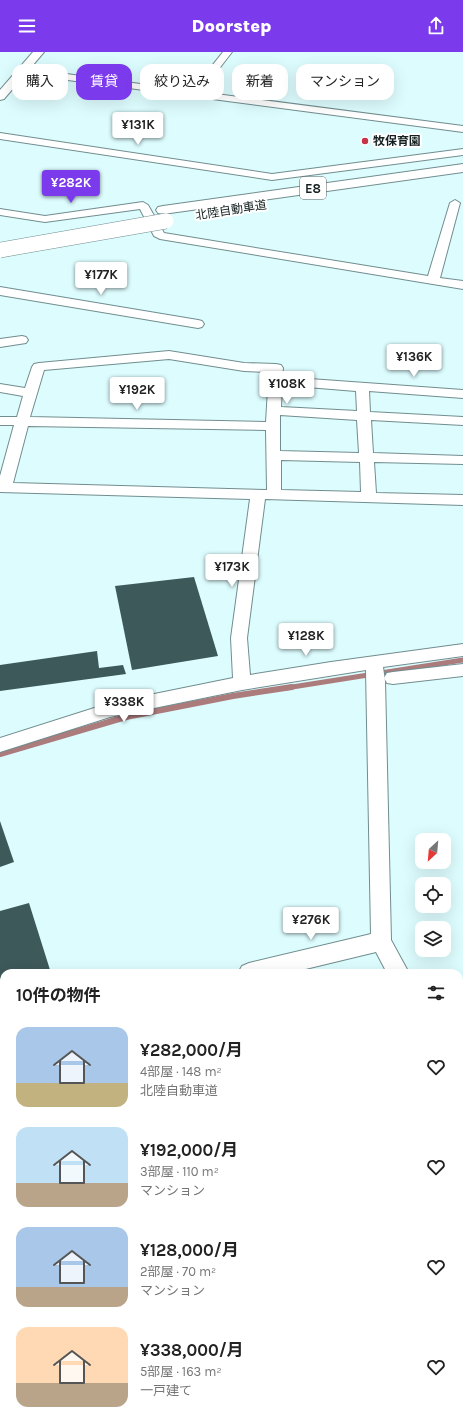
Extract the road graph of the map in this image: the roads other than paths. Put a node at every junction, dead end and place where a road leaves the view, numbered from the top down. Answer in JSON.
{"nodes":[{"id":1,"x":38,"y":52,"type":"edge"},
{"id":2,"x":228,"y":52,"type":"edge"},
{"id":3,"x":28,"y":64,"type":"edge"},
{"id":4,"x":218,"y":64,"type":"edge"},
{"id":5,"x":68,"y":77,"type":"edge"},
{"id":6,"x":12,"y":82,"type":"edge"},
{"id":7,"x":140,"y":86,"type":"edge"},
{"id":8,"x":2,"y":93,"type":"edge"},
{"id":9,"x":224,"y":97,"type":"edge"},
{"id":10,"x":463,"y":129,"type":"edge"},
{"id":11,"x":0,"y":136,"type":"edge"},
{"id":12,"x":463,"y":152,"type":"edge"},
{"id":13,"x":463,"y":168,"type":"edge"},
{"id":14,"x":463,"y":176,"type":"edge"},
{"id":15,"x":455,"y":203,"type":"dead end"},
{"id":16,"x":0,"y":212,"type":"edge"},
{"id":17,"x":164,"y":216,"type":"junction"},
{"id":18,"x":0,"y":238,"type":"edge"},
{"id":19,"x":0,"y":250,"type":"edge"},
{"id":20,"x":433,"y":280,"type":"junction"},
{"id":21,"x":463,"y":285,"type":"edge"},
{"id":22,"x":0,"y":291,"type":"edge"},
{"id":23,"x":198,"y":324,"type":"dead end"},
{"id":24,"x":22,"y":340,"type":"dead end"},
{"id":25,"x":0,"y":343,"type":"edge"},
{"id":26,"x":276,"y":381,"type":"junction"},
{"id":27,"x":362,"y":387,"type":"junction"},
{"id":28,"x":0,"y":388,"type":"edge"},
{"id":29,"x":30,"y":393,"type":"junction"},
{"id":30,"x":463,"y":394,"type":"edge"},
{"id":31,"x":274,"y":411,"type":"junction"},
{"id":32,"x":364,"y":415,"type":"junction"},
{"id":33,"x":0,"y":421,"type":"edge"},
{"id":34,"x":21,"y":421,"type":"junction"},
{"id":35,"x":463,"y":421,"type":"edge"},
{"id":36,"x":273,"y":426,"type":"junction"},
{"id":37,"x":274,"y":455,"type":"junction"},
{"id":38,"x":367,"y":457,"type":"junction"},
{"id":39,"x":463,"y":460,"type":"edge"},
{"id":40,"x":2,"y":488,"type":"edge"},
{"id":41,"x":266,"y":495,"type":"junction"},
{"id":42,"x":369,"y":497,"type":"junction"},
{"id":43,"x":463,"y":500,"type":"edge"},
{"id":44,"x":463,"y":650,"type":"edge"},
{"id":45,"x":463,"y":670,"type":"edge"},
{"id":46,"x":381,"y":674,"type":"junction"},
{"id":47,"x":242,"y":683,"type":"junction"},
{"id":48,"x":0,"y":745,"type":"edge"},
{"id":49,"x":381,"y":940,"type":"junction"},
{"id":50,"x":265,"y":969,"type":"edge"},
{"id":51,"x":396,"y":969,"type":"edge"}],
"edges":[{"from":1,"to":3,"type":"main road"},
{"from":2,"to":4,"type":"street"},
{"from":5,"to":7,"type":"street"},
{"from":6,"to":8,"type":"main road"},
{"from":9,"to":10,"type":"street"},
{"from":11,"to":12,"type":"street"},
{"from":13,"to":17,"type":"main road","name":"北陸自動車道","number":"E8"},
{"from":14,"to":17,"type":"main road","name":"北陸自動車道","number":"E8"},
{"from":15,"to":20,"type":"street"},
{"from":16,"to":20,"type":"street"},
{"from":17,"to":18,"type":"main road","name":"北陸自動車道","number":"E8"},
{"from":17,"to":19,"type":"main road","name":"北陸自動車道","number":"E8","bridge":true},
{"from":20,"to":21,"type":"street"},
{"from":22,"to":23,"type":"street"},
{"from":24,"to":25,"type":"street"},
{"from":26,"to":27,"type":"street"},
{"from":26,"to":29,"type":"street"},
{"from":26,"to":31,"type":"street"},
{"from":27,"to":30,"type":"street"},
{"from":27,"to":32,"type":"street"},
{"from":28,"to":29,"type":"street"},
{"from":29,"to":34,"type":"street"},
{"from":31,"to":32,"type":"street"},
{"from":31,"to":36,"type":"street"},
{"from":32,"to":35,"type":"street"},
{"from":32,"to":38,"type":"street"},
{"from":33,"to":34,"type":"street"},
{"from":34,"to":36,"type":"street"},
{"from":34,"to":40,"type":"street"},
{"from":36,"to":37,"type":"street"},
{"from":37,"to":38,"type":"street"},
{"from":37,"to":41,"type":"street"},
{"from":38,"to":39,"type":"street"},
{"from":38,"to":42,"type":"street"},
{"from":40,"to":41,"type":"street"},
{"from":41,"to":42,"type":"street"},
{"from":41,"to":47,"type":"street"},
{"from":42,"to":43,"type":"street"},
{"from":44,"to":46,"type":"street"},
{"from":45,"to":46,"type":"street"},
{"from":46,"to":47,"type":"street"},
{"from":46,"to":49,"type":"street"},
{"from":47,"to":48,"type":"street"},
{"from":49,"to":50,"type":"street"},
{"from":49,"to":51,"type":"street"}]}
